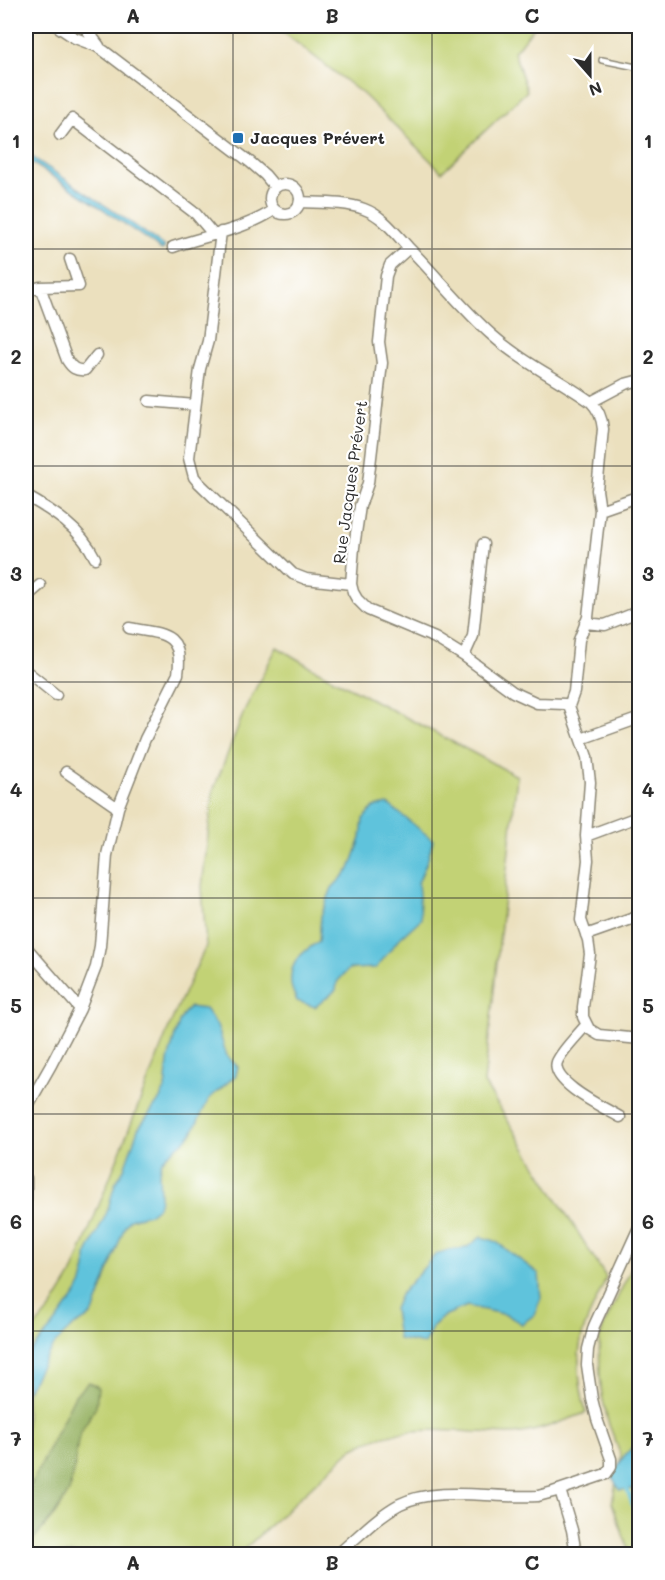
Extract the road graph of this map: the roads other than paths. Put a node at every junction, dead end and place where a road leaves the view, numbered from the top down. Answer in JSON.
{"nodes":[{"id":1,"x":57,"y":26,"type":"edge"},
{"id":2,"x":84,"y":26,"type":"edge"},
{"id":3,"x":104,"y":51,"type":"junction"},
{"id":4,"x":602,"y":60,"type":"dead end"},
{"id":5,"x":639,"y":66,"type":"edge"},
{"id":6,"x":60,"y":135,"type":"dead end"},
{"id":7,"x":275,"y":188,"type":"junction"},
{"id":8,"x":300,"y":202,"type":"junction"},
{"id":9,"x":274,"y":210,"type":"junction"},
{"id":10,"x":217,"y":233,"type":"junction"},
{"id":11,"x":173,"y":247,"type":"dead end"},
{"id":12,"x":409,"y":248,"type":"junction"},
{"id":13,"x":70,"y":259,"type":"dead end"},
{"id":14,"x":40,"y":288,"type":"junction"},
{"id":15,"x":26,"y":291,"type":"edge"},
{"id":16,"x":97,"y":355,"type":"dead end"},
{"id":17,"x":639,"y":380,"type":"edge"},
{"id":18,"x":149,"y":401,"type":"dead end"},
{"id":19,"x":591,"y":402,"type":"junction"},
{"id":20,"x":195,"y":405,"type":"junction"},
{"id":21,"x":26,"y":496,"type":"edge"},
{"id":22,"x":639,"y":496,"type":"edge"},
{"id":23,"x":600,"y":510,"type":"junction"},
{"id":24,"x":483,"y":544,"type":"dead end"},
{"id":25,"x":95,"y":558,"type":"dead end"},
{"id":26,"x":351,"y":584,"type":"junction"},
{"id":27,"x":40,"y":585,"type":"dead end"},
{"id":28,"x":26,"y":597,"type":"edge"},
{"id":29,"x":639,"y":611,"type":"edge"},
{"id":30,"x":585,"y":623,"type":"junction"},
{"id":31,"x":129,"y":628,"type":"dead end"},
{"id":32,"x":464,"y":656,"type":"junction"},
{"id":33,"x":26,"y":671,"type":"edge"},
{"id":34,"x":56,"y":694,"type":"dead end"},
{"id":35,"x":569,"y":706,"type":"junction"},
{"id":36,"x":639,"y":718,"type":"edge"},
{"id":37,"x":581,"y":739,"type":"junction"},
{"id":38,"x":66,"y":771,"type":"dead end"},
{"id":39,"x":118,"y":808,"type":"junction"},
{"id":40,"x":639,"y":816,"type":"edge"},
{"id":41,"x":586,"y":836,"type":"junction"},
{"id":42,"x":639,"y":916,"type":"edge"},
{"id":43,"x":586,"y":935,"type":"junction"},
{"id":44,"x":26,"y":946,"type":"edge"},
{"id":45,"x":80,"y":1009,"type":"junction"},
{"id":46,"x":586,"y":1025,"type":"junction"},
{"id":47,"x":639,"y":1039,"type":"edge"},
{"id":48,"x":26,"y":1109,"type":"edge"},
{"id":49,"x":620,"y":1117,"type":"dead end"},
{"id":50,"x":26,"y":1178,"type":"edge"},
{"id":51,"x":26,"y":1200,"type":"edge"},
{"id":52,"x":639,"y":1225,"type":"edge"},
{"id":53,"x":560,"y":1490,"type":"junction"},
{"id":54,"x":338,"y":1554,"type":"edge"},
{"id":55,"x":576,"y":1554,"type":"edge"}],
"edges":[{"from":1,"to":3,"type":"street"},
{"from":2,"to":3,"type":"street"},
{"from":3,"to":7,"type":"street"},
{"from":4,"to":5,"type":"lane"},
{"from":6,"to":10,"type":"street"},
{"from":7,"to":8,"type":"street"},
{"from":7,"to":9,"type":"street"},
{"from":8,"to":9,"type":"street"},
{"from":8,"to":12,"type":"street"},
{"from":9,"to":10,"type":"street"},
{"from":10,"to":11,"type":"street"},
{"from":10,"to":20,"type":"street","name":"Rue Jacques Prévert"},
{"from":12,"to":19,"type":"street"},
{"from":12,"to":26,"type":"street","name":"Rue Jacques Prévert"},
{"from":13,"to":14,"type":"street"},
{"from":14,"to":15,"type":"street"},
{"from":14,"to":16,"type":"street"},
{"from":17,"to":19,"type":"street"},
{"from":18,"to":20,"type":"street"},
{"from":19,"to":23,"type":"street"},
{"from":20,"to":26,"type":"street","name":"Rue Jacques Prévert"},
{"from":21,"to":25,"type":"street"},
{"from":22,"to":23,"type":"street"},
{"from":23,"to":30,"type":"street"},
{"from":24,"to":32,"type":"street"},
{"from":26,"to":32,"type":"street"},
{"from":27,"to":28,"type":"street"},
{"from":29,"to":30,"type":"street"},
{"from":30,"to":35,"type":"street"},
{"from":31,"to":39,"type":"street"},
{"from":32,"to":35,"type":"street"},
{"from":33,"to":34,"type":"street"},
{"from":35,"to":37,"type":"street"},
{"from":36,"to":37,"type":"street"},
{"from":37,"to":41,"type":"street"},
{"from":38,"to":39,"type":"street"},
{"from":39,"to":45,"type":"street"},
{"from":40,"to":41,"type":"street"},
{"from":41,"to":43,"type":"street"},
{"from":42,"to":43,"type":"street"},
{"from":43,"to":46,"type":"street"},
{"from":44,"to":45,"type":"street"},
{"from":45,"to":48,"type":"street"},
{"from":46,"to":47,"type":"street"},
{"from":46,"to":49,"type":"street"},
{"from":50,"to":51,"type":"street"},
{"from":52,"to":53,"type":"street"},
{"from":53,"to":54,"type":"street"},
{"from":53,"to":55,"type":"street"}]}
